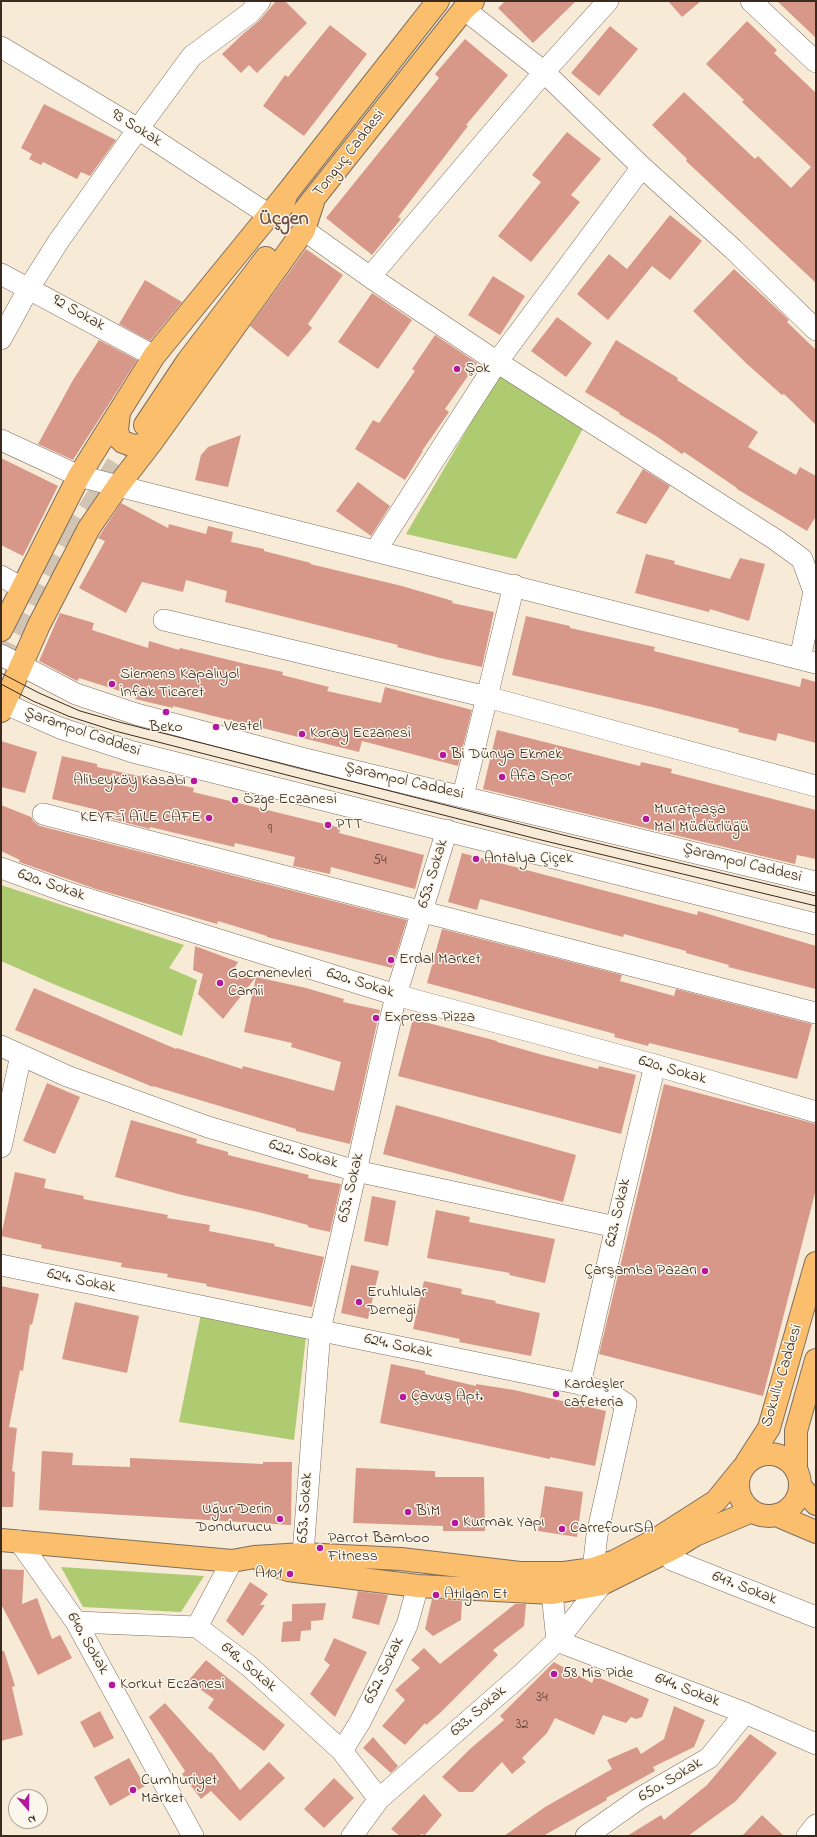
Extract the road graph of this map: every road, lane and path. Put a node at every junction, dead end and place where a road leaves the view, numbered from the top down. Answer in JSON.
{"nodes":[{"id":1,"x":260,"y":1,"type":"edge"},
{"id":2,"x":438,"y":1,"type":"edge"},
{"id":3,"x":608,"y":1,"type":"edge"},
{"id":4,"x":751,"y":1,"type":"edge"},
{"id":5,"x":468,"y":5,"type":"edge"},
{"id":6,"x":1,"y":47,"type":"edge"},
{"id":7,"x":816,"y":62,"type":"edge"},
{"id":8,"x":544,"y":72,"type":"junction"},
{"id":9,"x":138,"y":129,"type":"junction"},
{"id":10,"x":642,"y":167,"type":"junction"},
{"id":11,"x":287,"y":193,"type":"junction"},
{"id":12,"x":313,"y":202,"type":"junction"},
{"id":13,"x":269,"y":215,"type":"junction"},
{"id":14,"x":304,"y":230,"type":"junction"},
{"id":15,"x":1,"y":274,"type":"edge"},
{"id":16,"x":370,"y":277,"type":"junction"},
{"id":17,"x":29,"y":288,"type":"junction"},
{"id":18,"x":816,"y":330,"type":"edge"},
{"id":19,"x":1,"y":339,"type":"edge"},
{"id":20,"x":154,"y":356,"type":"junction"},
{"id":21,"x":497,"y":362,"type":"junction"},
{"id":22,"x":137,"y":424,"type":"junction"},
{"id":23,"x":1,"y":440,"type":"edge"},
{"id":24,"x":79,"y":476,"type":"junction"},
{"id":25,"x":118,"y":486,"type":"junction"},
{"id":26,"x":376,"y":550,"type":"junction"},
{"id":27,"x":1,"y":576,"type":"edge"},
{"id":28,"x":514,"y":585,"type":"junction"},
{"id":29,"x":22,"y":588,"type":"junction"},
{"id":30,"x":164,"y":620,"type":"dead end"},
{"id":31,"x":1,"y":630,"type":"edge"},
{"id":32,"x":1,"y":655,"type":"edge"},
{"id":33,"x":808,"y":661,"type":"edge"},
{"id":34,"x":20,"y":664,"type":"junction"},
{"id":35,"x":487,"y":697,"type":"junction"},
{"id":36,"x":2,"y":706,"type":"edge"},
{"id":37,"x":816,"y":786,"type":"edge"},
{"id":38,"x":463,"y":796,"type":"junction"},
{"id":39,"x":43,"y":814,"type":"dead end"},
{"id":40,"x":447,"y":830,"type":"junction"},
{"id":41,"x":1,"y":868,"type":"edge"},
{"id":42,"x":816,"y":882,"type":"edge"},
{"id":43,"x":422,"y":913,"type":"junction"},
{"id":44,"x":816,"y":924,"type":"edge"},
{"id":45,"x":396,"y":995,"type":"junction"},
{"id":46,"x":816,"y":1014,"type":"edge"},
{"id":47,"x":1,"y":1046,"type":"edge"},
{"id":48,"x":21,"y":1055,"type":"junction"},
{"id":49,"x":655,"y":1065,"type":"junction"},
{"id":50,"x":816,"y":1112,"type":"edge"},
{"id":51,"x":1,"y":1147,"type":"edge"},
{"id":52,"x":356,"y":1171,"type":"junction"},
{"id":53,"x":616,"y":1227,"type":"junction"},
{"id":54,"x":816,"y":1263,"type":"edge"},
{"id":55,"x":1,"y":1265,"type":"edge"},
{"id":56,"x":320,"y":1330,"type":"junction"},
{"id":57,"x":816,"y":1360,"type":"edge"},
{"id":58,"x":580,"y":1384,"type":"junction"},
{"id":59,"x":745,"y":1465,"type":"junction"},
{"id":60,"x":798,"y":1478,"type":"junction"},
{"id":61,"x":816,"y":1504,"type":"edge"},
{"id":62,"x":752,"y":1512,"type":"junction"},
{"id":63,"x":776,"y":1515,"type":"junction"},
{"id":64,"x":816,"y":1532,"type":"edge"},
{"id":65,"x":10,"y":1540,"type":"edge"},
{"id":66,"x":303,"y":1554,"type":"junction"},
{"id":67,"x":254,"y":1557,"type":"junction"},
{"id":68,"x":672,"y":1560,"type":"dead end"},
{"id":69,"x":232,"y":1562,"type":"junction"},
{"id":70,"x":597,"y":1577,"type":"junction"},
{"id":71,"x":418,"y":1586,"type":"junction"},
{"id":72,"x":552,"y":1593,"type":"junction"},
{"id":73,"x":816,"y":1617,"type":"edge"},
{"id":74,"x":76,"y":1622,"type":"junction"},
{"id":75,"x":197,"y":1627,"type":"junction"},
{"id":76,"x":557,"y":1641,"type":"junction"},
{"id":77,"x":745,"y":1713,"type":"junction"},
{"id":78,"x":815,"y":1741,"type":"edge"},
{"id":79,"x":342,"y":1751,"type":"junction"},
{"id":80,"x":379,"y":1799,"type":"junction"},
{"id":81,"x":816,"y":1825,"type":"edge"},
{"id":82,"x":193,"y":1836,"type":"edge"},
{"id":83,"x":352,"y":1836,"type":"edge"},
{"id":84,"x":586,"y":1836,"type":"edge"},
{"id":85,"x":807,"y":1836,"type":"edge"}],
"edges":[{"from":1,"to":9,"type":"street"},
{"from":2,"to":11,"type":"main road","name":"Tonguç Caddesi"},
{"from":3,"to":8,"type":"street"},
{"from":4,"to":7,"type":"street"},
{"from":5,"to":8,"type":"street"},
{"from":5,"to":12,"type":"main road","name":"Tonguç Caddesi"},
{"from":6,"to":9,"type":"street","name":"93 Sokak"},
{"from":8,"to":10,"type":"street"},
{"from":8,"to":16,"type":"street"},
{"from":9,"to":13,"type":"street","name":"93 Sokak"},
{"from":9,"to":17,"type":"street"},
{"from":10,"to":18,"type":"street"},
{"from":10,"to":21,"type":"street"},
{"from":11,"to":13,"type":"main road"},
{"from":11,"to":22,"type":"main road","name":"Tonguç Caddesi"},
{"from":12,"to":14,"type":"main road"},
{"from":12,"to":22,"type":"main road","name":"Tonguç Caddesi"},
{"from":13,"to":20,"type":"main road"},
{"from":14,"to":16,"type":"street"},
{"from":14,"to":22,"type":"main road"},
{"from":15,"to":17,"type":"street","name":"92 Sokak"},
{"from":16,"to":21,"type":"street"},
{"from":17,"to":19,"type":"street"},
{"from":17,"to":20,"type":"street","name":"92 Sokak"},
{"from":20,"to":22,"type":"main road"},
{"from":21,"to":26,"type":"street"},
{"from":21,"to":33,"type":"street"},
{"from":22,"to":24,"type":"main road"},
{"from":22,"to":25,"type":"main road"},
{"from":23,"to":24,"type":"street"},
{"from":24,"to":25,"type":"street"},
{"from":24,"to":29,"type":"main road"},
{"from":25,"to":26,"type":"street"},
{"from":25,"to":34,"type":"main road"},
{"from":26,"to":28,"type":"street"},
{"from":27,"to":29,"type":"street"},
{"from":28,"to":33,"type":"street"},
{"from":28,"to":35,"type":"street"},
{"from":29,"to":31,"type":"main road"},
{"from":30,"to":35,"type":"street"},
{"from":32,"to":34,"type":"street","name":"Şarampol Caddesi"},
{"from":34,"to":36,"type":"main road"},
{"from":34,"to":38,"type":"street","name":"Şarampol Caddesi"},
{"from":35,"to":37,"type":"street"},
{"from":35,"to":38,"type":"street"},
{"from":36,"to":40,"type":"street","name":"Şarampol Caddesi"},
{"from":38,"to":42,"type":"street","name":"Şarampol Caddesi"},
{"from":39,"to":43,"type":"street"},
{"from":40,"to":43,"type":"street","name":"653. Sokak"},
{"from":40,"to":44,"type":"street","name":"Şarampol Caddesi"},
{"from":41,"to":45,"type":"street","name":"620. Sokak"},
{"from":43,"to":45,"type":"street","name":"653. Sokak"},
{"from":43,"to":46,"type":"street"},
{"from":45,"to":49,"type":"street","name":"620. Sokak"},
{"from":45,"to":52,"type":"street","name":"653. Sokak"},
{"from":47,"to":48,"type":"street","name":"622. Sokak"},
{"from":48,"to":51,"type":"street"},
{"from":48,"to":52,"type":"street","name":"622. Sokak"},
{"from":49,"to":50,"type":"street","name":"620. Sokak"},
{"from":49,"to":53,"type":"street","name":"623. Sokak"},
{"from":52,"to":53,"type":"street","name":"622. Sokak"},
{"from":52,"to":56,"type":"street","name":"653. Sokak"},
{"from":53,"to":58,"type":"street","name":"623. Sokak"},
{"from":54,"to":59,"type":"main road","name":"Sokullu Caddesi"},
{"from":55,"to":56,"type":"street","name":"624. Sokak"},
{"from":56,"to":58,"type":"street","name":"624. Sokak"},
{"from":56,"to":66,"type":"street","name":"653. Sokak"},
{"from":57,"to":60,"type":"main road","name":"Sokullu Caddesi"},
{"from":58,"to":70,"type":"street","name":"624. Sokak"},
{"from":59,"to":60,"type":"main road"},
{"from":59,"to":62,"type":"main road"},
{"from":59,"to":70,"type":"main road","name":"Sokullu Caddesi"},
{"from":60,"to":61,"type":"main road"},
{"from":60,"to":63,"type":"main road"},
{"from":62,"to":63,"type":"main road"},
{"from":62,"to":70,"type":"main road"},
{"from":63,"to":64,"type":"main road"},
{"from":65,"to":69,"type":"main road"},
{"from":65,"to":74,"type":"street","name":"640. Sokak"},
{"from":66,"to":67,"type":"main road"},
{"from":66,"to":70,"type":"main road"},
{"from":67,"to":69,"type":"main road"},
{"from":67,"to":71,"type":"main road"},
{"from":68,"to":73,"type":"street","name":"647. Sokak"},
{"from":69,"to":75,"type":"street"},
{"from":70,"to":72,"type":"main road"},
{"from":70,"to":76,"type":"street","name":"633. Sokak"},
{"from":71,"to":72,"type":"main road"},
{"from":71,"to":79,"type":"street","name":"652. Sokak"},
{"from":72,"to":76,"type":"street"},
{"from":74,"to":75,"type":"street"},
{"from":74,"to":82,"type":"street","name":"640. Sokak"},
{"from":75,"to":79,"type":"street","name":"648. Sokak"},
{"from":76,"to":77,"type":"street","name":"644. Sokak"},
{"from":76,"to":80,"type":"street","name":"633. Sokak"},
{"from":77,"to":78,"type":"street","name":"644. Sokak"},
{"from":77,"to":84,"type":"street","name":"650. Sokak"},
{"from":79,"to":80,"type":"street","name":"648. Sokak"},
{"from":80,"to":83,"type":"street","name":"633. Sokak"},
{"from":81,"to":85,"type":"street"}]}
